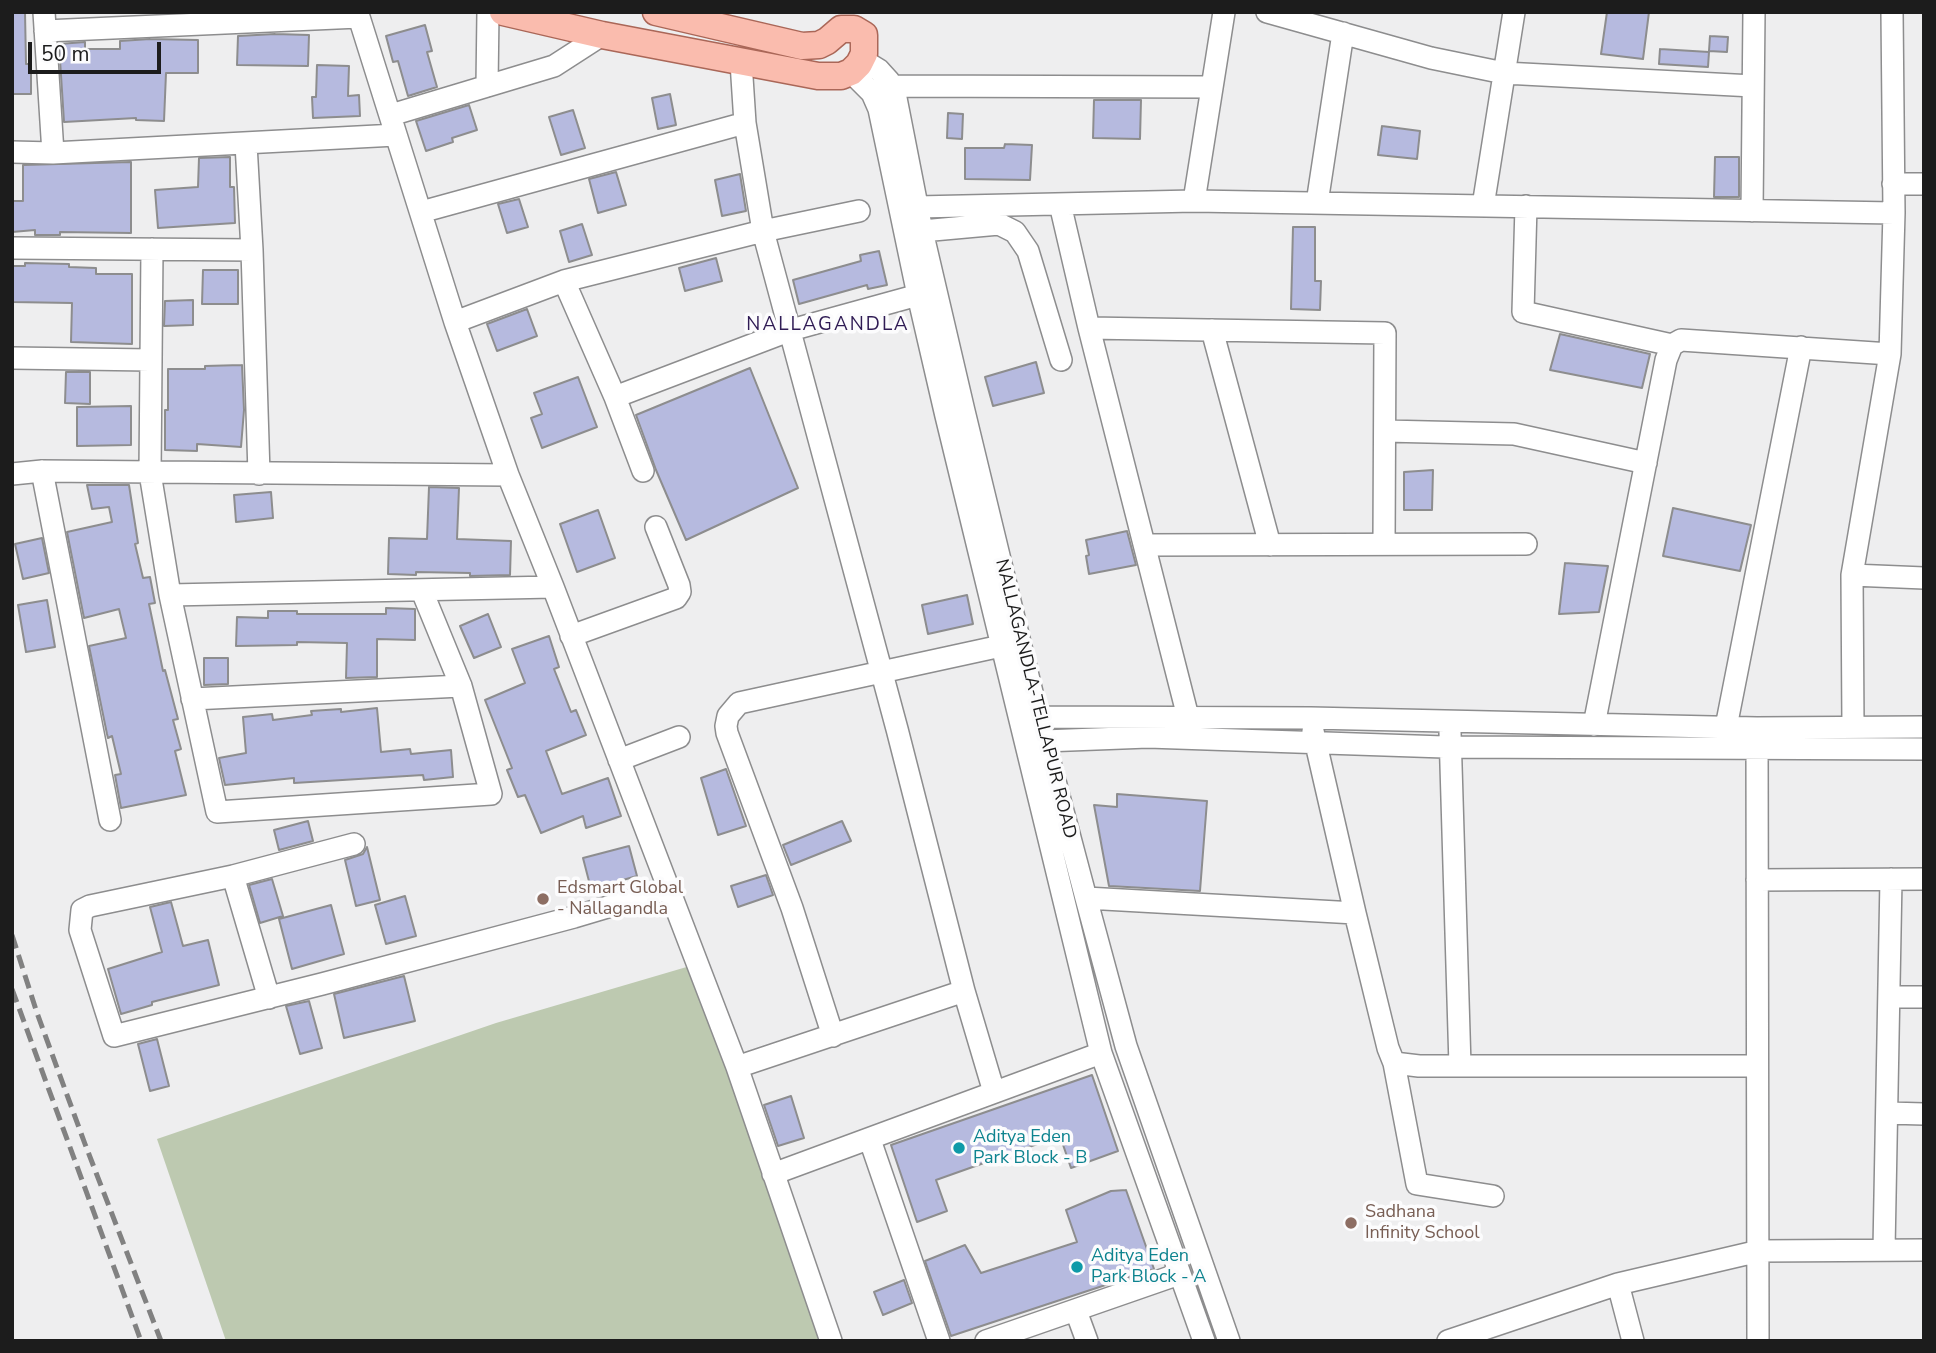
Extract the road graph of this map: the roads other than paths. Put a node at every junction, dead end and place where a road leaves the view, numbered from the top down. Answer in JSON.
{"nodes":[{"id":1,"x":488,"y":12,"type":"edge"},
{"id":2,"x":503,"y":12,"type":"edge"},
{"id":3,"x":656,"y":12,"type":"edge"},
{"id":4,"x":1224,"y":12,"type":"edge"},
{"id":5,"x":1267,"y":12,"type":"edge"},
{"id":6,"x":1514,"y":12,"type":"edge"},
{"id":7,"x":1754,"y":12,"type":"edge"},
{"id":8,"x":1892,"y":12,"type":"edge"},
{"id":9,"x":45,"y":22,"type":"edge"},
{"id":10,"x":1343,"y":33,"type":"junction"},
{"id":11,"x":602,"y":35,"type":"junction"},
{"id":12,"x":855,"y":37,"type":"edge"},
{"id":13,"x":741,"y":62,"type":"junction"},
{"id":14,"x":1504,"y":73,"type":"junction"},
{"id":15,"x":487,"y":86,"type":"junction"},
{"id":16,"x":891,"y":86,"type":"junction"},
{"id":17,"x":1753,"y":86,"type":"junction"},
{"id":18,"x":1211,"y":87,"type":"junction"},
{"id":19,"x":745,"y":123,"type":"junction"},
{"id":20,"x":393,"y":125,"type":"junction"},
{"id":21,"x":246,"y":144,"type":"junction"},
{"id":22,"x":12,"y":152,"type":"edge"},
{"id":23,"x":53,"y":153,"type":"junction"},
{"id":24,"x":1893,"y":184,"type":"junction"},
{"id":25,"x":1924,"y":184,"type":"edge"},
{"id":26,"x":1194,"y":201,"type":"junction"},
{"id":27,"x":1317,"y":203,"type":"junction"},
{"id":28,"x":1060,"y":204,"type":"junction"},
{"id":29,"x":1483,"y":205,"type":"junction"},
{"id":30,"x":1526,"y":206,"type":"junction"},
{"id":31,"x":917,"y":207,"type":"junction"},
{"id":32,"x":859,"y":211,"type":"dead end"},
{"id":33,"x":1752,"y":211,"type":"junction"},
{"id":34,"x":421,"y":212,"type":"junction"},
{"id":35,"x":1894,"y":213,"type":"junction"},
{"id":36,"x":763,"y":231,"type":"junction"},
{"id":37,"x":922,"y":231,"type":"junction"},
{"id":38,"x":12,"y":248,"type":"edge"},
{"id":39,"x":152,"y":249,"type":"junction"},
{"id":40,"x":252,"y":250,"type":"junction"},
{"id":41,"x":565,"y":281,"type":"junction"},
{"id":42,"x":918,"y":295,"type":"junction"},
{"id":43,"x":455,"y":322,"type":"junction"},
{"id":44,"x":1089,"y":328,"type":"junction"},
{"id":45,"x":792,"y":330,"type":"junction"},
{"id":46,"x":1212,"y":330,"type":"junction"},
{"id":47,"x":1672,"y":345,"type":"junction"},
{"id":48,"x":1801,"y":347,"type":"junction"},
{"id":49,"x":1890,"y":355,"type":"junction"},
{"id":50,"x":12,"y":358,"type":"edge"},
{"id":51,"x":150,"y":360,"type":"junction"},
{"id":52,"x":1061,"y":360,"type":"dead end"},
{"id":53,"x":615,"y":397,"type":"junction"},
{"id":54,"x":955,"y":414,"type":"junction"},
{"id":55,"x":1385,"y":430,"type":"junction"},
{"id":56,"x":1646,"y":463,"type":"junction"},
{"id":57,"x":42,"y":471,"type":"junction"},
{"id":58,"x":643,"y":471,"type":"dead end"},
{"id":59,"x":150,"y":472,"type":"junction"},
{"id":60,"x":12,"y":474,"type":"edge"},
{"id":61,"x":259,"y":474,"type":"junction"},
{"id":62,"x":508,"y":475,"type":"junction"},
{"id":63,"x":656,"y":527,"type":"dead end"},
{"id":64,"x":1384,"y":544,"type":"junction"},
{"id":65,"x":1526,"y":544,"type":"dead end"},
{"id":66,"x":1145,"y":545,"type":"junction"},
{"id":67,"x":1270,"y":545,"type":"junction"},
{"id":68,"x":1852,"y":575,"type":"junction"},
{"id":69,"x":1924,"y":578,"type":"edge"},
{"id":70,"x":553,"y":587,"type":"junction"},
{"id":71,"x":422,"y":591,"type":"junction"},
{"id":72,"x":170,"y":595,"type":"junction"},
{"id":73,"x":571,"y":636,"type":"junction"},
{"id":74,"x":1001,"y":646,"type":"junction"},
{"id":75,"x":881,"y":671,"type":"junction"},
{"id":76,"x":461,"y":686,"type":"junction"},
{"id":77,"x":192,"y":699,"type":"junction"},
{"id":78,"x":1038,"y":717,"type":"junction"},
{"id":79,"x":1188,"y":717,"type":"junction"},
{"id":80,"x":1311,"y":718,"type":"junction"},
{"id":81,"x":1450,"y":723,"type":"junction"},
{"id":82,"x":1594,"y":725,"type":"junction"},
{"id":83,"x":1726,"y":727,"type":"junction"},
{"id":84,"x":1853,"y":727,"type":"junction"},
{"id":85,"x":1924,"y":727,"type":"edge"},
{"id":86,"x":1757,"y":728,"type":"junction"},
{"id":87,"x":679,"y":737,"type":"dead end"},
{"id":88,"x":1044,"y":741,"type":"junction"},
{"id":89,"x":1315,"y":743,"type":"junction"},
{"id":90,"x":1451,"y":746,"type":"junction"},
{"id":91,"x":1757,"y":749,"type":"junction"},
{"id":92,"x":1924,"y":749,"type":"edge"},
{"id":93,"x":619,"y":760,"type":"junction"},
{"id":94,"x":110,"y":820,"type":"dead end"},
{"id":95,"x":354,"y":844,"type":"dead end"},
{"id":96,"x":233,"y":876,"type":"junction"},
{"id":97,"x":1891,"y":879,"type":"junction"},
{"id":98,"x":1924,"y":879,"type":"edge"},
{"id":99,"x":1757,"y":880,"type":"junction"},
{"id":100,"x":668,"y":890,"type":"junction"},
{"id":101,"x":1086,"y":898,"type":"junction"},
{"id":102,"x":1354,"y":913,"type":"junction"},
{"id":103,"x":964,"y":991,"type":"junction"},
{"id":104,"x":1889,"y":997,"type":"junction"},
{"id":105,"x":1924,"y":997,"type":"edge"},
{"id":106,"x":269,"y":998,"type":"junction"},
{"id":107,"x":833,"y":1036,"type":"junction"},
{"id":108,"x":1101,"y":1053,"type":"junction"},
{"id":109,"x":1394,"y":1062,"type":"junction"},
{"id":110,"x":1460,"y":1066,"type":"junction"},
{"id":111,"x":1757,"y":1066,"type":"junction"},
{"id":112,"x":737,"y":1067,"type":"junction"},
{"id":113,"x":994,"y":1092,"type":"junction"},
{"id":114,"x":1888,"y":1113,"type":"junction"},
{"id":115,"x":1924,"y":1114,"type":"edge"},
{"id":116,"x":870,"y":1140,"type":"junction"},
{"id":117,"x":773,"y":1174,"type":"junction"},
{"id":118,"x":1493,"y":1196,"type":"dead end"},
{"id":119,"x":1884,"y":1250,"type":"junction"},
{"id":120,"x":1924,"y":1250,"type":"edge"},
{"id":121,"x":1759,"y":1251,"type":"junction"},
{"id":122,"x":1179,"y":1274,"type":"junction"},
{"id":123,"x":1618,"y":1284,"type":"junction"},
{"id":124,"x":1076,"y":1311,"type":"junction"},
{"id":125,"x":831,"y":1341,"type":"edge"},
{"id":126,"x":939,"y":1341,"type":"edge"},
{"id":127,"x":986,"y":1341,"type":"edge"},
{"id":128,"x":1087,"y":1341,"type":"edge"},
{"id":129,"x":1204,"y":1341,"type":"edge"},
{"id":130,"x":1229,"y":1341,"type":"edge"},
{"id":131,"x":1448,"y":1341,"type":"edge"},
{"id":132,"x":1633,"y":1341,"type":"edge"},
{"id":133,"x":1758,"y":1341,"type":"edge"}],
"edges":[{"from":1,"to":15,"type":"street"},
{"from":2,"to":11,"type":"main road"},
{"from":3,"to":12,"type":"main road"},
{"from":4,"to":18,"type":"street"},
{"from":5,"to":10,"type":"street"},
{"from":6,"to":14,"type":"street"},
{"from":7,"to":17,"type":"street"},
{"from":8,"to":24,"type":"street"},
{"from":9,"to":20,"type":"street"},
{"from":9,"to":23,"type":"street"},
{"from":10,"to":14,"type":"street"},
{"from":10,"to":27,"type":"street"},
{"from":11,"to":13,"type":"main road"},
{"from":11,"to":15,"type":"street"},
{"from":12,"to":13,"type":"main road"},
{"from":12,"to":16,"type":"street"},
{"from":12,"to":42,"type":"street","name":"NALLAGANDLA-TELLAPUR ROAD"},
{"from":13,"to":19,"type":"street"},
{"from":14,"to":17,"type":"street"},
{"from":14,"to":29,"type":"street"},
{"from":15,"to":20,"type":"street"},
{"from":16,"to":18,"type":"street"},
{"from":16,"to":31,"type":"street","name":"NALLAGANDLA-TELLAPUR ROAD"},
{"from":17,"to":33,"type":"street"},
{"from":18,"to":26,"type":"street"},
{"from":19,"to":34,"type":"street"},
{"from":19,"to":36,"type":"street"},
{"from":20,"to":21,"type":"street"},
{"from":20,"to":34,"type":"street"},
{"from":21,"to":23,"type":"street"},
{"from":21,"to":40,"type":"street"},
{"from":22,"to":23,"type":"street"},
{"from":24,"to":25,"type":"street"},
{"from":24,"to":35,"type":"street"},
{"from":26,"to":27,"type":"street"},
{"from":26,"to":28,"type":"street"},
{"from":27,"to":29,"type":"street"},
{"from":28,"to":31,"type":"street"},
{"from":28,"to":44,"type":"street"},
{"from":29,"to":30,"type":"street"},
{"from":30,"to":33,"type":"street"},
{"from":30,"to":47,"type":"street"},
{"from":31,"to":37,"type":"street","name":"NALLAGANDLA-TELLAPUR ROAD"},
{"from":32,"to":36,"type":"street"},
{"from":33,"to":35,"type":"street"},
{"from":34,"to":43,"type":"street"},
{"from":35,"to":49,"type":"street"},
{"from":36,"to":41,"type":"street"},
{"from":36,"to":45,"type":"street"},
{"from":37,"to":52,"type":"street"},
{"from":37,"to":54,"type":"street","name":"NALLAGANDLA-TELLAPUR ROAD"},
{"from":38,"to":39,"type":"street"},
{"from":39,"to":40,"type":"street"},
{"from":39,"to":51,"type":"street"},
{"from":40,"to":61,"type":"street"},
{"from":41,"to":43,"type":"street"},
{"from":41,"to":53,"type":"street"},
{"from":42,"to":45,"type":"street"},
{"from":42,"to":54,"type":"street","name":"NALLAGANDLA-TELLAPUR ROAD"},
{"from":43,"to":62,"type":"street"},
{"from":44,"to":46,"type":"street"},
{"from":44,"to":66,"type":"street"},
{"from":45,"to":53,"type":"street"},
{"from":45,"to":75,"type":"street"},
{"from":46,"to":55,"type":"street"},
{"from":46,"to":67,"type":"street"},
{"from":47,"to":48,"type":"street"},
{"from":47,"to":56,"type":"street"},
{"from":48,"to":49,"type":"street"},
{"from":48,"to":83,"type":"street"},
{"from":49,"to":68,"type":"street"},
{"from":50,"to":51,"type":"street"},
{"from":51,"to":59,"type":"street"},
{"from":53,"to":58,"type":"street"},
{"from":54,"to":74,"type":"street","name":"NALLAGANDLA-TELLAPUR ROAD"},
{"from":54,"to":78,"type":"street","name":"NALLAGANDLA-TELLAPUR ROAD"},
{"from":55,"to":56,"type":"street"},
{"from":55,"to":64,"type":"street"},
{"from":56,"to":82,"type":"street"},
{"from":57,"to":59,"type":"street"},
{"from":57,"to":60,"type":"street"},
{"from":57,"to":94,"type":"street"},
{"from":59,"to":61,"type":"street"},
{"from":59,"to":72,"type":"street"},
{"from":61,"to":62,"type":"street"},
{"from":62,"to":70,"type":"street"},
{"from":63,"to":73,"type":"street"},
{"from":64,"to":65,"type":"street"},
{"from":64,"to":67,"type":"street"},
{"from":66,"to":67,"type":"street"},
{"from":66,"to":79,"type":"street"},
{"from":68,"to":69,"type":"street"},
{"from":68,"to":84,"type":"street"},
{"from":70,"to":71,"type":"street"},
{"from":70,"to":73,"type":"street"},
{"from":71,"to":72,"type":"street"},
{"from":71,"to":76,"type":"street"},
{"from":72,"to":77,"type":"street"},
{"from":73,"to":93,"type":"street"},
{"from":74,"to":75,"type":"street"},
{"from":74,"to":108,"type":"street","name":"NALLAGANDLA-TELLAPUR ROAD"},
{"from":75,"to":103,"type":"street"},
{"from":75,"to":107,"type":"street"},
{"from":76,"to":77,"type":"street"},
{"from":76,"to":77,"type":"street"},
{"from":78,"to":79,"type":"street"},
{"from":78,"to":88,"type":"street","name":"NALLAGANDLA-TELLAPUR ROAD"},
{"from":79,"to":80,"type":"street"},
{"from":80,"to":81,"type":"street"},
{"from":80,"to":89,"type":"street"},
{"from":81,"to":82,"type":"street"},
{"from":81,"to":90,"type":"street"},
{"from":82,"to":83,"type":"street"},
{"from":83,"to":86,"type":"street"},
{"from":84,"to":85,"type":"street"},
{"from":84,"to":86,"type":"street"},
{"from":86,"to":91,"type":"street"},
{"from":87,"to":93,"type":"street"},
{"from":88,"to":89,"type":"street"},
{"from":88,"to":101,"type":"street","name":"NALLAGANDLA-TELLAPUR ROAD"},
{"from":89,"to":90,"type":"street"},
{"from":89,"to":102,"type":"street"},
{"from":90,"to":91,"type":"street"},
{"from":90,"to":110,"type":"street"},
{"from":91,"to":92,"type":"street"},
{"from":91,"to":99,"type":"street"},
{"from":93,"to":100,"type":"street"},
{"from":95,"to":96,"type":"street"},
{"from":96,"to":106,"type":"street"},
{"from":96,"to":106,"type":"street"},
{"from":97,"to":98,"type":"street"},
{"from":97,"to":99,"type":"street"},
{"from":97,"to":104,"type":"street"},
{"from":99,"to":111,"type":"street"},
{"from":100,"to":106,"type":"street"},
{"from":100,"to":112,"type":"street"},
{"from":101,"to":102,"type":"street"},
{"from":101,"to":130,"type":"street","name":"NALLAGANDLA-TELLAPUR ROAD"},
{"from":102,"to":109,"type":"street"},
{"from":103,"to":107,"type":"street"},
{"from":103,"to":113,"type":"street"},
{"from":104,"to":105,"type":"street"},
{"from":104,"to":114,"type":"street"},
{"from":107,"to":112,"type":"street"},
{"from":108,"to":113,"type":"street"},
{"from":108,"to":122,"type":"street","name":"NALLAGANDLA-TELLAPUR ROAD"},
{"from":109,"to":110,"type":"street"},
{"from":109,"to":118,"type":"street"},
{"from":110,"to":111,"type":"street"},
{"from":111,"to":121,"type":"street"},
{"from":112,"to":117,"type":"street"},
{"from":113,"to":116,"type":"street"},
{"from":114,"to":115,"type":"street"},
{"from":114,"to":119,"type":"street"},
{"from":116,"to":117,"type":"street"},
{"from":116,"to":126,"type":"street"},
{"from":117,"to":125,"type":"street"},
{"from":119,"to":120,"type":"street"},
{"from":119,"to":121,"type":"street"},
{"from":121,"to":123,"type":"street"},
{"from":121,"to":133,"type":"street"},
{"from":122,"to":124,"type":"street"},
{"from":122,"to":129,"type":"street","name":"NALLAGANDLA-TELLAPUR ROAD"},
{"from":123,"to":131,"type":"street"},
{"from":123,"to":132,"type":"street"},
{"from":124,"to":127,"type":"street"},
{"from":124,"to":128,"type":"street"}]}
